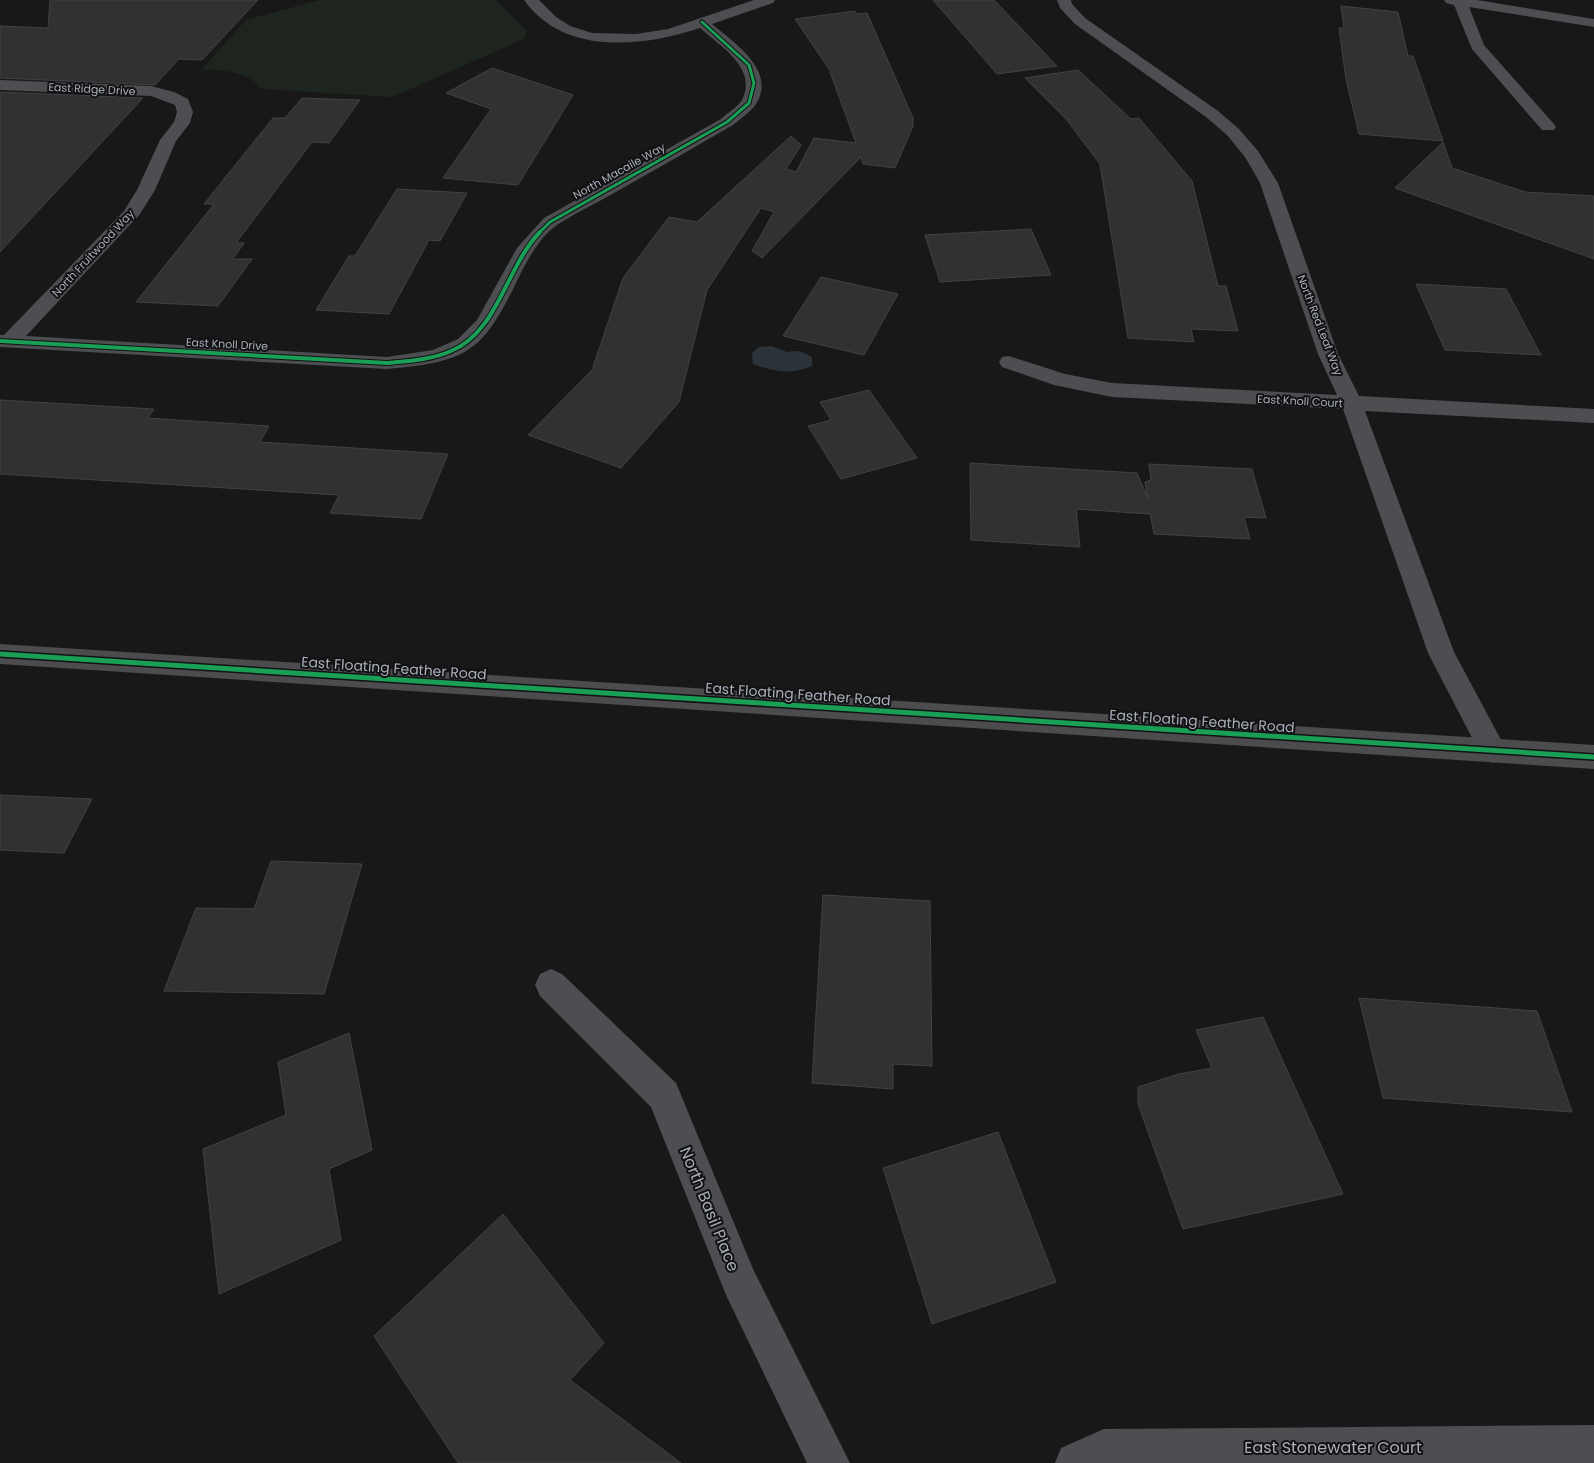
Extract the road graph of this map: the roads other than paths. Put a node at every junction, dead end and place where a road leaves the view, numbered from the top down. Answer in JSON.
{"nodes":[{"id":1,"x":531,"y":0,"type":"edge"},
{"id":2,"x":768,"y":0,"type":"edge"},
{"id":3,"x":1064,"y":0,"type":"edge"},
{"id":4,"x":1457,"y":0,"type":"edge"},
{"id":5,"x":702,"y":22,"type":"junction"},
{"id":6,"x":1594,"y":23,"type":"edge"},
{"id":7,"x":0,"y":84,"type":"edge"},
{"id":8,"x":182,"y":102,"type":"joint"},
{"id":9,"x":1548,"y":127,"type":"dead end"},
{"id":10,"x":5,"y":341,"type":"edge"},
{"id":11,"x":452,"y":351,"type":"joint"},
{"id":12,"x":1009,"y":362,"type":"dead end"},
{"id":13,"x":1352,"y":404,"type":"junction"},
{"id":14,"x":1594,"y":416,"type":"edge"},
{"id":15,"x":0,"y":654,"type":"edge"},
{"id":16,"x":1493,"y":751,"type":"junction"},
{"id":17,"x":1594,"y":757,"type":"edge"},
{"id":18,"x":551,"y":985,"type":"dead end"},
{"id":19,"x":1594,"y":1445,"type":"edge"},
{"id":20,"x":1559,"y":1454,"type":"edge"},
{"id":21,"x":829,"y":1463,"type":"edge"},
{"id":22,"x":1076,"y":1463,"type":"edge"}],
"edges":[{"from":1,"to":5,"type":"street"},
{"from":2,"to":5,"type":"street"},
{"from":3,"to":13,"type":"street","name":"North Red Leaf Way"},
{"from":4,"to":6,"type":"street"},
{"from":4,"to":9,"type":"street"},
{"from":5,"to":11,"type":"street","name":"North Macaile Way"},
{"from":7,"to":8,"type":"street","name":"East Ridge Drive"},
{"from":8,"to":10,"type":"street","name":"North Fruitwood Way"},
{"from":10,"to":11,"type":"street","name":"East Knoll Drive"},
{"from":12,"to":13,"type":"street","name":"East Knoll Court"},
{"from":13,"to":14,"type":"street","name":"East Knoll Court"},
{"from":13,"to":16,"type":"street","name":"North Red Leaf Way"},
{"from":15,"to":16,"type":"main road","name":"East Floating Feather Road"},
{"from":16,"to":17,"type":"main road","name":"East Floating Feather Road"},
{"from":18,"to":21,"type":"street","name":"North Basil Place"},
{"from":19,"to":20,"type":"street","name":"East Stonewater Court"},
{"from":20,"to":22,"type":"street","name":"East Stonewater Court"}]}
